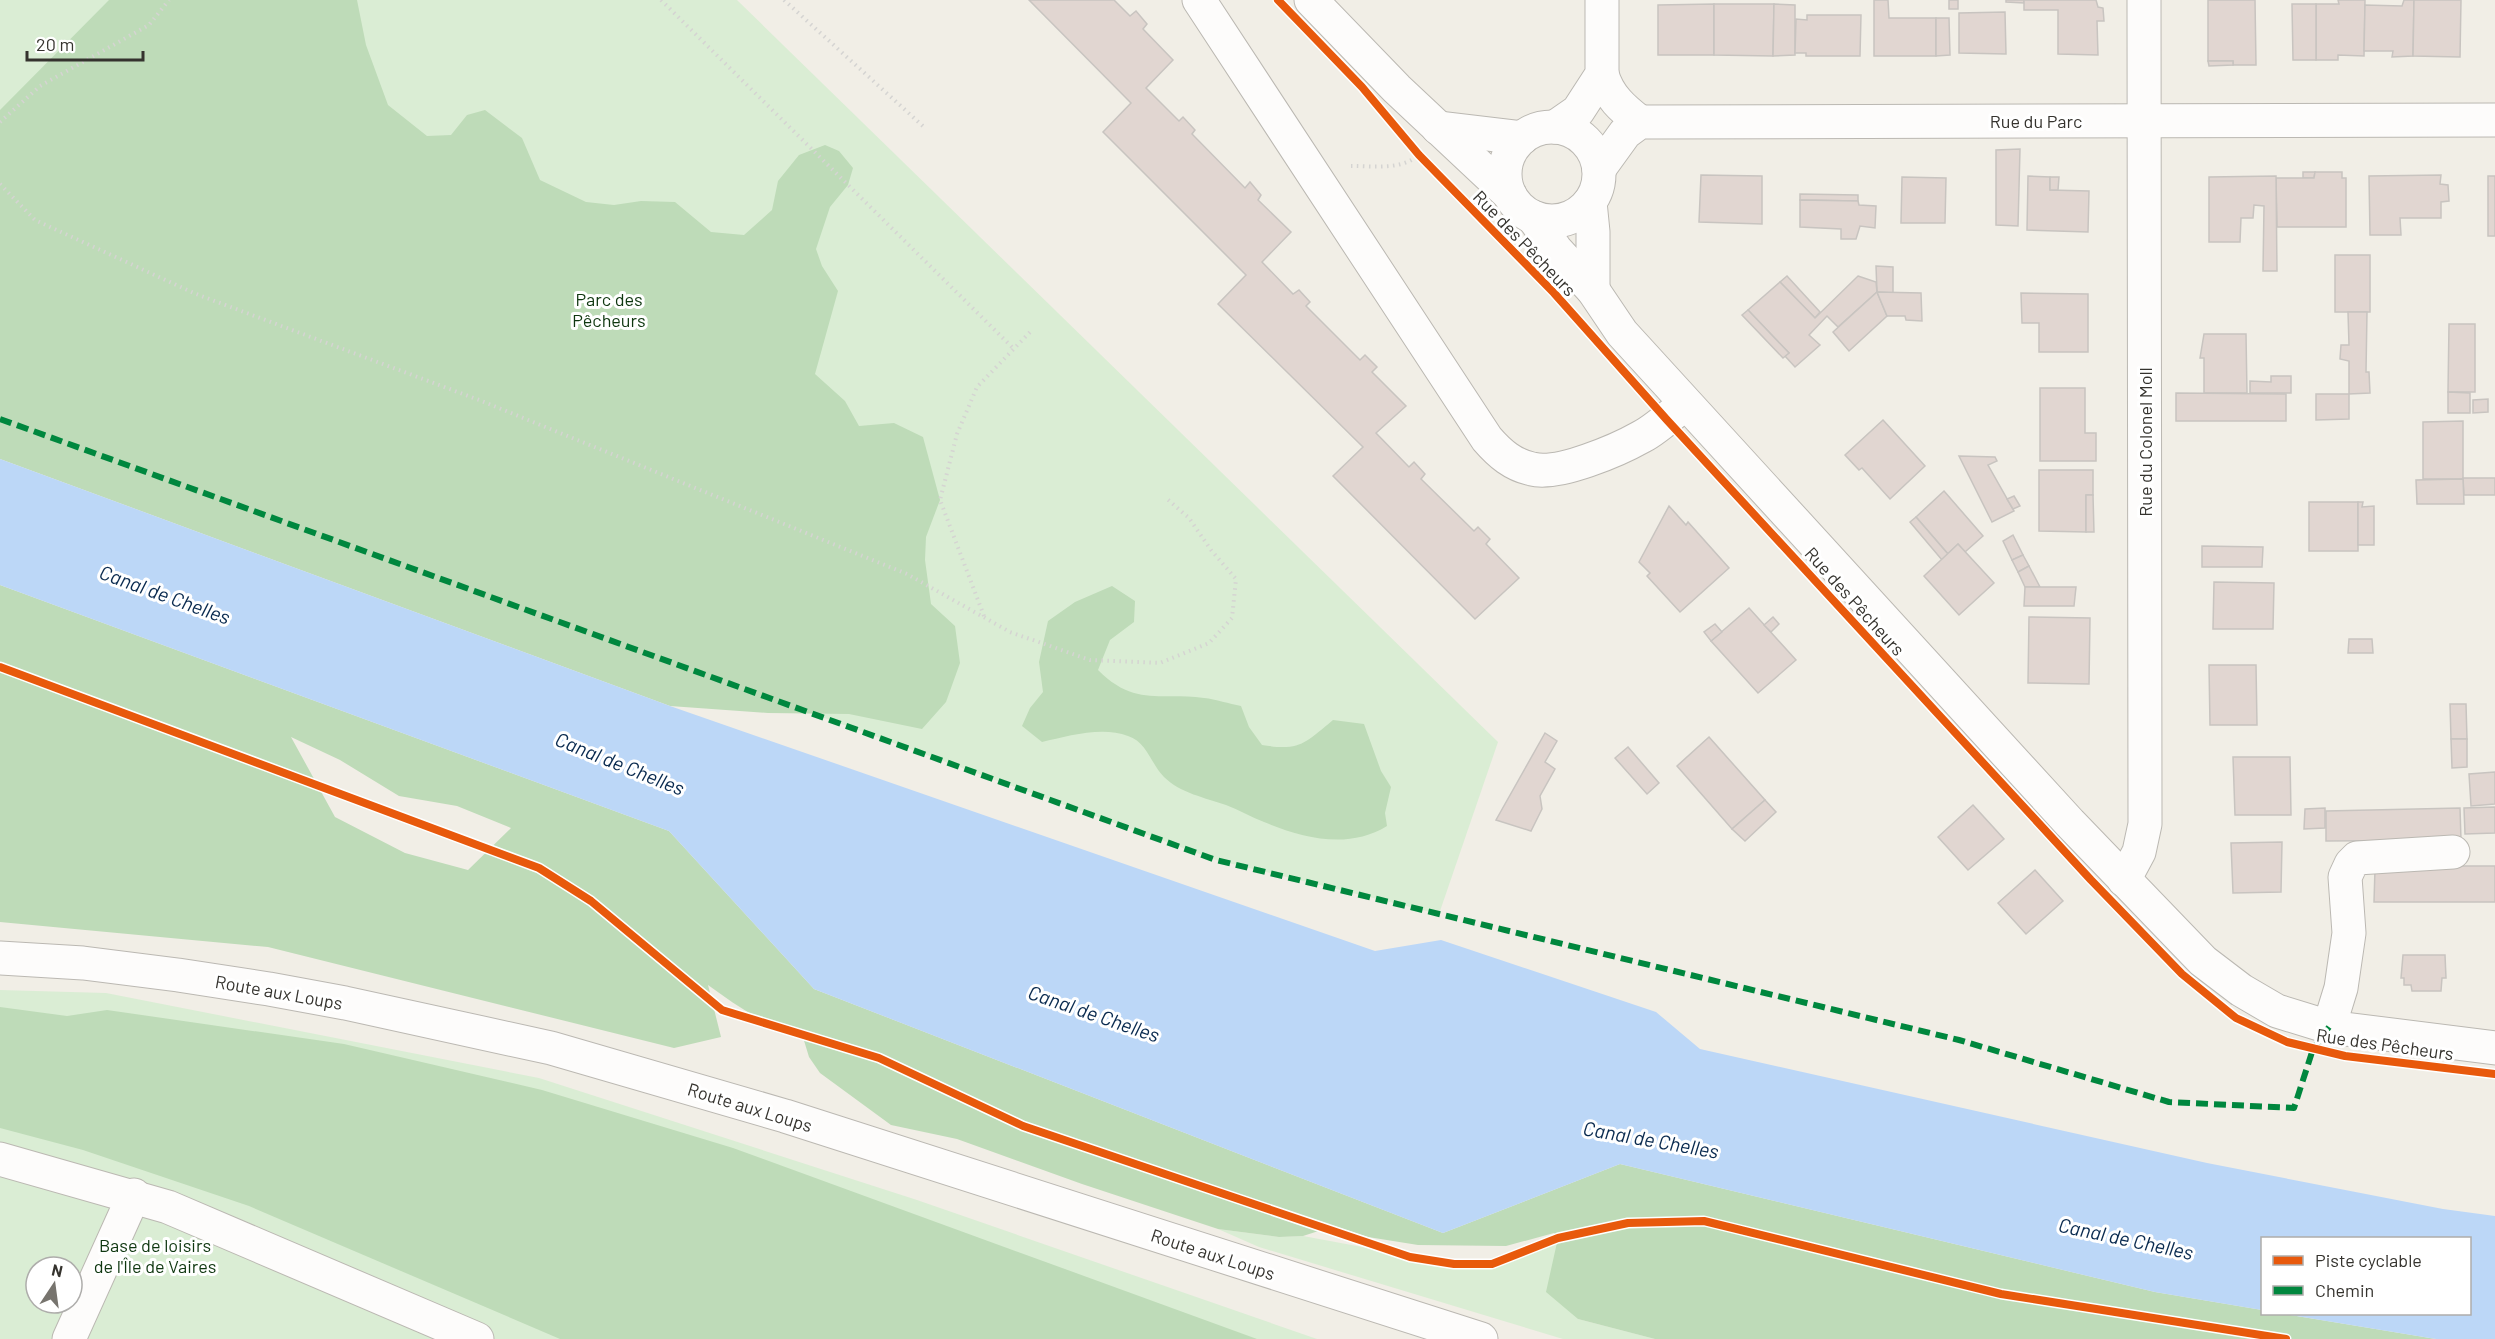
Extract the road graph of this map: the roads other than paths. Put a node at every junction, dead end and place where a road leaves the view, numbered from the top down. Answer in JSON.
{"nodes":[{"id":1,"x":1198,"y":0,"type":"edge"},
{"id":2,"x":1311,"y":0,"type":"edge"},
{"id":3,"x":1602,"y":0,"type":"edge"},
{"id":4,"x":2144,"y":0,"type":"edge"},
{"id":5,"x":1602,"y":74,"type":"junction"},
{"id":6,"x":2495,"y":120,"type":"edge"},
{"id":7,"x":2145,"y":121,"type":"junction"},
{"id":8,"x":1640,"y":122,"type":"junction"},
{"id":9,"x":1555,"y":127,"type":"junction"},
{"id":10,"x":1438,"y":128,"type":"junction"},
{"id":11,"x":1522,"y":138,"type":"junction"},
{"id":12,"x":1599,"y":169,"type":"junction"},
{"id":13,"x":1510,"y":195,"type":"junction"},
{"id":14,"x":1590,"y":202,"type":"junction"},
{"id":15,"x":1533,"y":217,"type":"junction"},
{"id":16,"x":1593,"y":290,"type":"junction"},
{"id":17,"x":1685,"y":402,"type":"junction"},
{"id":18,"x":2453,"y":852,"type":"dead end"},
{"id":19,"x":2124,"y":880,"type":"junction"},
{"id":20,"x":0,"y":958,"type":"edge"},
{"id":21,"x":2329,"y":1028,"type":"junction"},
{"id":22,"x":2495,"y":1048,"type":"edge"},
{"id":23,"x":0,"y":1159,"type":"edge"},
{"id":24,"x":134,"y":1195,"type":"junction"},
{"id":25,"x":69,"y":1339,"type":"edge"},
{"id":26,"x":477,"y":1339,"type":"edge"},
{"id":27,"x":1481,"y":1339,"type":"edge"}],
"edges":[{"from":1,"to":17,"type":"street"},
{"from":2,"to":10,"type":"street","name":"Rue des Pêcheurs"},
{"from":3,"to":5,"type":"street"},
{"from":4,"to":7,"type":"street","name":"Rue du Colonel Moll"},
{"from":5,"to":8,"type":"street"},
{"from":5,"to":9,"type":"street"},
{"from":6,"to":7,"type":"street","name":"Rue du Parc"},
{"from":7,"to":8,"type":"street","name":"Rue du Parc"},
{"from":7,"to":19,"type":"street","name":"Rue du Colonel Moll"},
{"from":8,"to":12,"type":"street"},
{"from":9,"to":11,"type":"street"},
{"from":9,"to":12,"type":"street"},
{"from":10,"to":11,"type":"street"},
{"from":10,"to":13,"type":"street","name":"Rue des Pêcheurs"},
{"from":11,"to":13,"type":"street"},
{"from":12,"to":14,"type":"street"},
{"from":13,"to":15,"type":"street"},
{"from":14,"to":15,"type":"street"},
{"from":14,"to":16,"type":"street","name":"Rue des Pêcheurs"},
{"from":15,"to":16,"type":"street","name":"Rue des Pêcheurs"},
{"from":16,"to":17,"type":"street","name":"Rue des Pêcheurs"},
{"from":17,"to":19,"type":"street","name":"Rue des Pêcheurs"},
{"from":18,"to":21,"type":"street"},
{"from":19,"to":21,"type":"street","name":"Rue des Pêcheurs"},
{"from":20,"to":27,"type":"street","name":"Route aux Loups"},
{"from":21,"to":22,"type":"street","name":"Rue des Pêcheurs"},
{"from":23,"to":24,"type":"street"},
{"from":24,"to":25,"type":"street"},
{"from":24,"to":26,"type":"street"}]}
